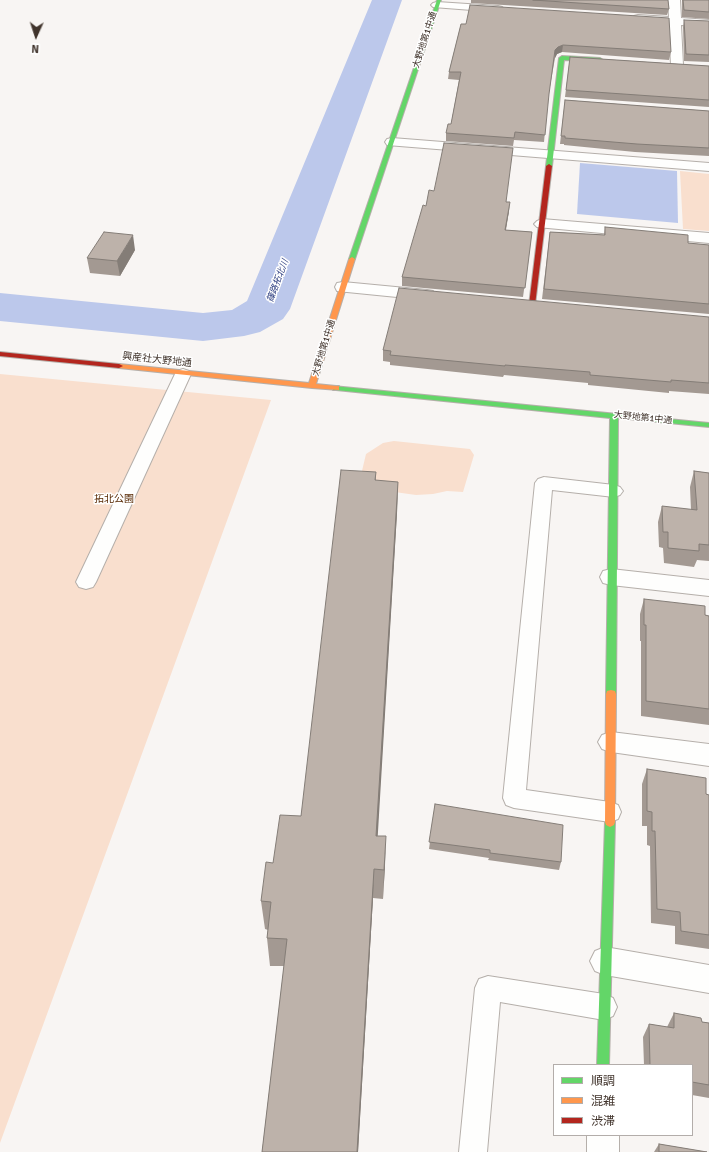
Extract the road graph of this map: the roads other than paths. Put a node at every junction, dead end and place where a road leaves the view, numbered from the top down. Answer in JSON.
{"nodes":[{"id":1,"x":674,"y":0,"type":"edge"},
{"id":2,"x":438,"y":2,"type":"edge"},
{"id":3,"x":508,"y":10,"type":"edge"},
{"id":4,"x":627,"y":18,"type":"edge"},
{"id":5,"x":675,"y":21,"type":"junction"},
{"id":6,"x":709,"y":23,"type":"edge"},
{"id":7,"x":608,"y":61,"type":"edge"},
{"id":8,"x":677,"y":65,"type":"edge"},
{"id":9,"x":556,"y":102,"type":"junction"},
{"id":10,"x":571,"y":103,"type":"edge"},
{"id":11,"x":392,"y":142,"type":"junction"},
{"id":12,"x":550,"y":155,"type":"junction"},
{"id":13,"x":709,"y":167,"type":"edge"},
{"id":14,"x":542,"y":224,"type":"junction"},
{"id":15,"x":709,"y":238,"type":"edge"},
{"id":16,"x":343,"y":287,"type":"junction"},
{"id":17,"x":446,"y":296,"type":"edge"},
{"id":18,"x":532,"y":305,"type":"edge"},
{"id":19,"x":0,"y":354,"type":"edge"},
{"id":20,"x":183,"y":374,"type":"junction"},
{"id":21,"x":312,"y":386,"type":"junction"},
{"id":22,"x":614,"y":415,"type":"junction"},
{"id":23,"x":709,"y":425,"type":"edge"},
{"id":24,"x":614,"y":491,"type":"junction"},
{"id":25,"x":611,"y":576,"type":"junction"},
{"id":26,"x":86,"y":582,"type":"dead end"},
{"id":27,"x":709,"y":588,"type":"edge"},
{"id":28,"x":611,"y":742,"type":"junction"},
{"id":29,"x":709,"y":755,"type":"edge"},
{"id":30,"x":610,"y":812,"type":"junction"},
{"id":31,"x":605,"y":961,"type":"junction"},
{"id":32,"x":709,"y":979,"type":"edge"},
{"id":33,"x":604,"y":1007,"type":"junction"},
{"id":34,"x":603,"y":1064,"type":"edge"},
{"id":35,"x":603,"y":1136,"type":"edge"},
{"id":36,"x":473,"y":1152,"type":"edge"},
{"id":37,"x":603,"y":1152,"type":"edge"}],
"edges":[{"from":1,"to":5,"type":"street"},
{"from":2,"to":3,"type":"street"},
{"from":2,"to":11,"type":"street","name":"大野地第1中通"},
{"from":4,"to":5,"type":"street"},
{"from":5,"to":6,"type":"street"},
{"from":5,"to":8,"type":"street"},
{"from":7,"to":9,"type":"street"},
{"from":9,"to":10,"type":"street"},
{"from":9,"to":12,"type":"street"},
{"from":11,"to":12,"type":"street"},
{"from":11,"to":16,"type":"street","name":"大野地第1中通"},
{"from":12,"to":13,"type":"street"},
{"from":12,"to":14,"type":"street"},
{"from":14,"to":15,"type":"street"},
{"from":14,"to":18,"type":"street"},
{"from":16,"to":17,"type":"street"},
{"from":16,"to":21,"type":"street","name":"大野地第1中通"},
{"from":19,"to":20,"type":"street","name":"興産社大野地通"},
{"from":20,"to":21,"type":"street","name":"興産社大野地通"},
{"from":20,"to":26,"type":"lane"},
{"from":21,"to":22,"type":"street","name":"大野地第1中通"},
{"from":22,"to":23,"type":"street","name":"大野地第1中通"},
{"from":22,"to":24,"type":"street"},
{"from":24,"to":25,"type":"street"},
{"from":24,"to":30,"type":"lane"},
{"from":25,"to":27,"type":"street"},
{"from":25,"to":28,"type":"street"},
{"from":28,"to":29,"type":"street"},
{"from":28,"to":30,"type":"street"},
{"from":30,"to":31,"type":"street"},
{"from":31,"to":32,"type":"street"},
{"from":31,"to":33,"type":"street"},
{"from":33,"to":34,"type":"street"},
{"from":33,"to":36,"type":"lane"},
{"from":35,"to":37,"type":"street"}]}
